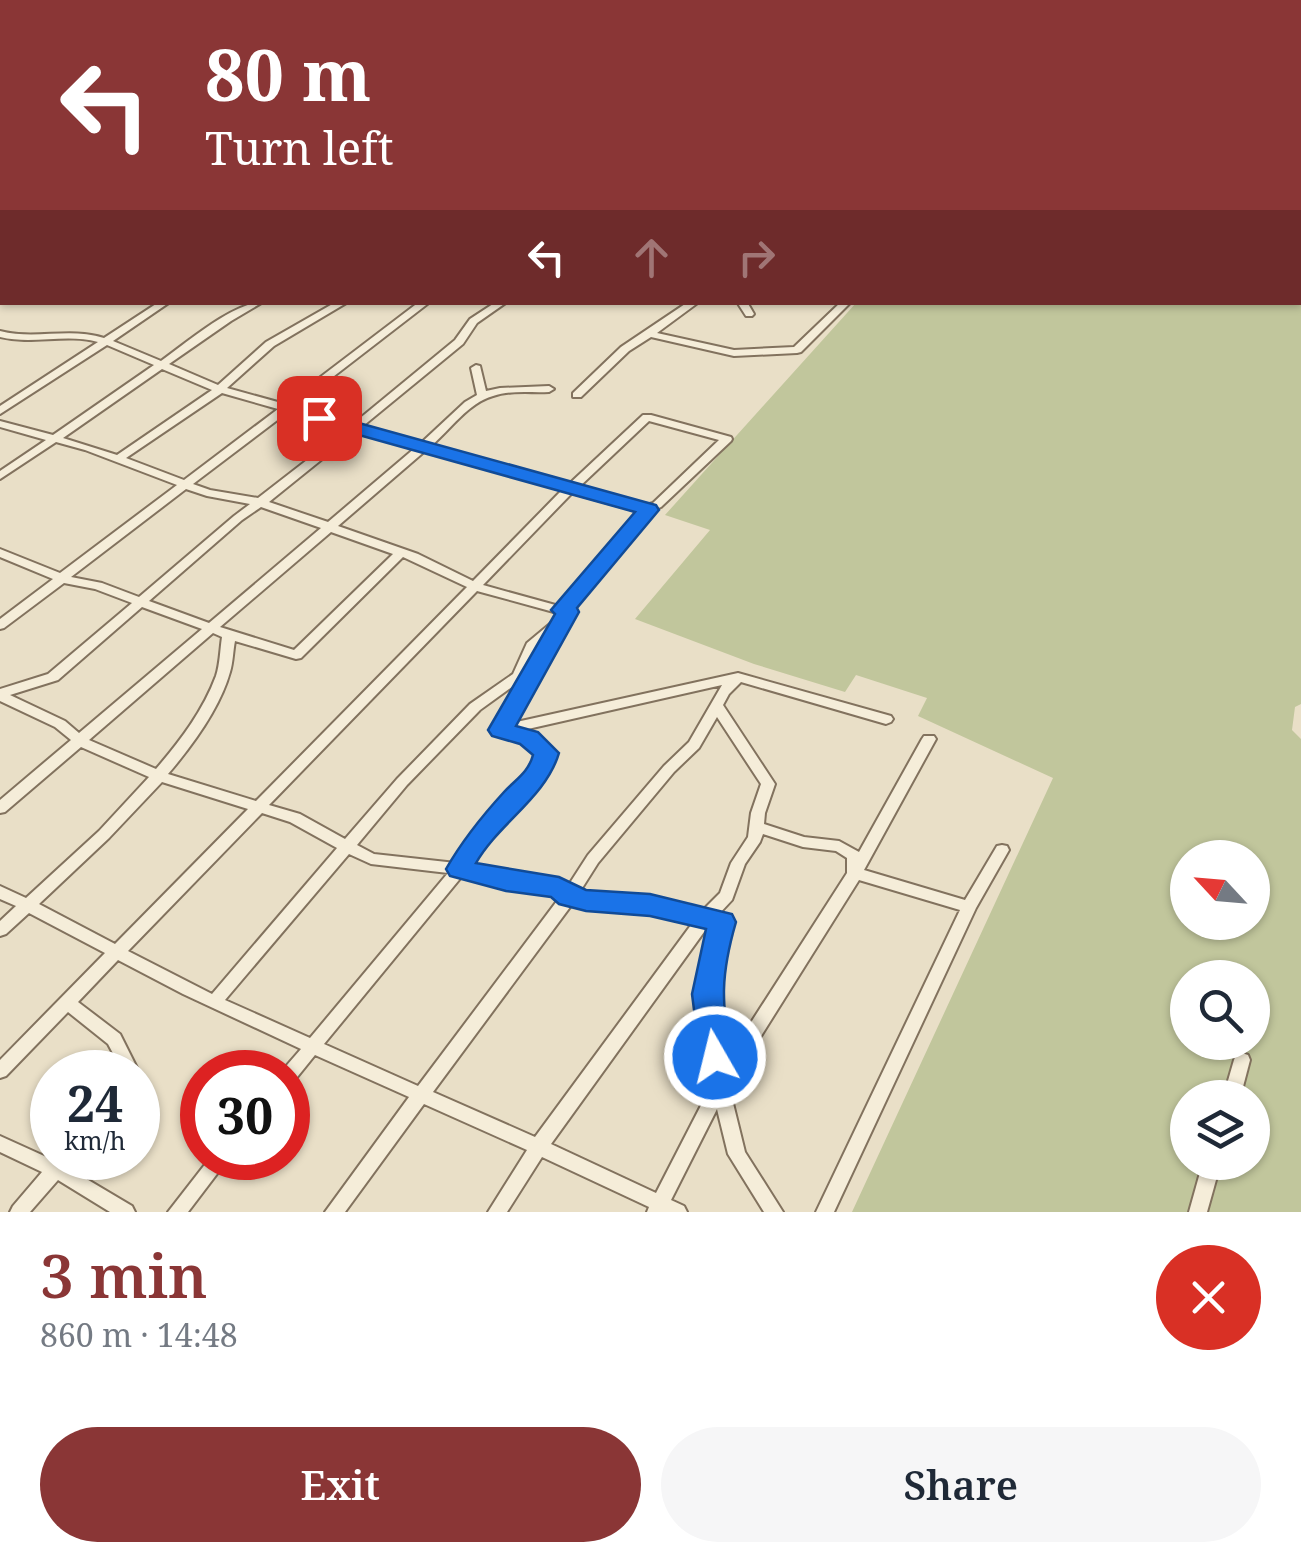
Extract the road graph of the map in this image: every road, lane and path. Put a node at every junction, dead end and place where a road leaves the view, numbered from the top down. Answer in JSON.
{"nodes":[{"id":1,"x":161,"y":305,"type":"edge"},
{"id":2,"x":254,"y":305,"type":"edge"},
{"id":3,"x":339,"y":305,"type":"edge"},
{"id":4,"x":422,"y":305,"type":"edge"},
{"id":5,"x":498,"y":305,"type":"edge"},
{"id":6,"x":691,"y":305,"type":"edge"},
{"id":7,"x":744,"y":305,"type":"edge"},
{"id":8,"x":844,"y":305,"type":"edge"},
{"id":9,"x":749,"y":314,"type":"dead end"},
{"id":10,"x":0,"y":334,"type":"edge"},
{"id":11,"x":649,"y":334,"type":"junction"},
{"id":12,"x":104,"y":343,"type":"junction"},
{"id":13,"x":476,"y":368,"type":"dead end"},
{"id":14,"x":162,"y":369,"type":"junction"},
{"id":15,"x":220,"y":389,"type":"junction"},
{"id":16,"x":549,"y":389,"type":"dead end"},
{"id":17,"x":482,"y":394,"type":"junction"},
{"id":18,"x":578,"y":395,"type":"dead end"},
{"id":19,"x":285,"y":408,"type":"junction"},
{"id":20,"x":0,"y":412,"type":"edge"},
{"id":21,"x":0,"y":424,"type":"edge"},
{"id":22,"x":353,"y":427,"type":"junction"},
{"id":23,"x":55,"y":438,"type":"junction"},
{"id":24,"x":422,"y":446,"type":"junction"},
{"id":25,"x":118,"y":459,"type":"junction"},
{"id":26,"x":0,"y":476,"type":"edge"},
{"id":27,"x":181,"y":485,"type":"junction"},
{"id":28,"x":570,"y":490,"type":"junction"},
{"id":29,"x":258,"y":502,"type":"junction"},
{"id":30,"x":648,"y":510,"type":"junction"},
{"id":31,"x":330,"y":528,"type":"junction"},
{"id":32,"x":0,"y":553,"type":"edge"},
{"id":33,"x":400,"y":554,"type":"junction"},
{"id":34,"x":64,"y":579,"type":"junction"},
{"id":35,"x":478,"y":587,"type":"junction"},
{"id":36,"x":142,"y":600,"type":"junction"},
{"id":37,"x":565,"y":610,"type":"junction"},
{"id":38,"x":0,"y":625,"type":"edge"},
{"id":39,"x":214,"y":628,"type":"junction"},
{"id":40,"x":229,"y":635,"type":"junction"},
{"id":41,"x":738,"y":677,"type":"junction"},
{"id":42,"x":0,"y":695,"type":"edge"},
{"id":43,"x":717,"y":707,"type":"junction"},
{"id":44,"x":886,"y":719,"type":"dead end"},
{"id":45,"x":501,"y":730,"type":"junction"},
{"id":46,"x":929,"y":739,"type":"dead end"},
{"id":47,"x":82,"y":742,"type":"junction"},
{"id":48,"x":160,"y":776,"type":"junction"},
{"id":49,"x":0,"y":808,"type":"edge"},
{"id":50,"x":261,"y":808,"type":"junction"},
{"id":51,"x":757,"y":827,"type":"junction"},
{"id":52,"x":347,"y":845,"type":"junction"},
{"id":53,"x":1002,"y":850,"type":"dead end"},
{"id":54,"x":460,"y":869,"type":"junction"},
{"id":55,"x":855,"y":874,"type":"junction"},
{"id":56,"x":0,"y":892,"type":"edge"},
{"id":57,"x":569,"y":896,"type":"junction"},
{"id":58,"x":28,"y":904,"type":"junction"},
{"id":59,"x":969,"y":907,"type":"junction"},
{"id":60,"x":706,"y":917,"type":"junction"},
{"id":61,"x":0,"y":930,"type":"edge"},
{"id":62,"x":118,"y":952,"type":"junction"},
{"id":63,"x":214,"y":1002,"type":"junction"},
{"id":64,"x":68,"y":1003,"type":"junction"},
{"id":65,"x":313,"y":1045,"type":"junction"},
{"id":66,"x":121,"y":1050,"type":"edge"},
{"id":67,"x":309,"y":1050,"type":"edge"},
{"id":68,"x":1242,"y":1060,"type":"dead end"},
{"id":69,"x":0,"y":1071,"type":"edge"},
{"id":70,"x":1236,"y":1080,"type":"edge"},
{"id":71,"x":720,"y":1086,"type":"junction"},
{"id":72,"x":423,"y":1092,"type":"junction"},
{"id":73,"x":0,"y":1144,"type":"edge"},
{"id":74,"x":537,"y":1149,"type":"junction"},
{"id":75,"x":30,"y":1154,"type":"edge"},
{"id":76,"x":47,"y":1180,"type":"edge"},
{"id":77,"x":83,"y":1180,"type":"edge"},
{"id":78,"x":202,"y":1180,"type":"edge"},
{"id":79,"x":1207,"y":1180,"type":"edge"},
{"id":80,"x":658,"y":1208,"type":"edge"},
{"id":81,"x":19,"y":1212,"type":"edge"},
{"id":82,"x":126,"y":1212,"type":"edge"},
{"id":83,"x":177,"y":1212,"type":"edge"},
{"id":84,"x":334,"y":1212,"type":"edge"},
{"id":85,"x":497,"y":1212,"type":"edge"},
{"id":86,"x":678,"y":1212,"type":"edge"},
{"id":87,"x":774,"y":1212,"type":"edge"},
{"id":88,"x":825,"y":1212,"type":"edge"},
{"id":89,"x":1198,"y":1212,"type":"edge"}],
"edges":[{"from":1,"to":12,"type":"street"},
{"from":2,"to":14,"type":"street"},
{"from":3,"to":15,"type":"street"},
{"from":4,"to":19,"type":"street"},
{"from":5,"to":22,"type":"street"},
{"from":6,"to":11,"type":"street"},
{"from":7,"to":9,"type":"street"},
{"from":8,"to":11,"type":"street"},
{"from":10,"to":12,"type":"street"},
{"from":11,"to":18,"type":"street"},
{"from":12,"to":14,"type":"street"},
{"from":12,"to":20,"type":"street"},
{"from":13,"to":17,"type":"street"},
{"from":14,"to":15,"type":"street"},
{"from":14,"to":23,"type":"street"},
{"from":15,"to":19,"type":"street"},
{"from":15,"to":25,"type":"street"},
{"from":16,"to":17,"type":"street"},
{"from":17,"to":24,"type":"street"},
{"from":19,"to":22,"type":"street"},
{"from":19,"to":27,"type":"street"},
{"from":21,"to":23,"type":"street"},
{"from":22,"to":24,"type":"street"},
{"from":22,"to":29,"type":"street"},
{"from":23,"to":25,"type":"street"},
{"from":23,"to":26,"type":"street"},
{"from":24,"to":28,"type":"street"},
{"from":24,"to":31,"type":"street"},
{"from":25,"to":27,"type":"street"},
{"from":27,"to":29,"type":"street"},
{"from":27,"to":34,"type":"street"},
{"from":28,"to":30,"type":"street"},
{"from":28,"to":30,"type":"street"},
{"from":28,"to":35,"type":"street"},
{"from":29,"to":31,"type":"street"},
{"from":29,"to":36,"type":"street"},
{"from":30,"to":37,"type":"street"},
{"from":31,"to":33,"type":"street"},
{"from":31,"to":39,"type":"street"},
{"from":32,"to":34,"type":"street"},
{"from":33,"to":35,"type":"street"},
{"from":33,"to":40,"type":"street"},
{"from":34,"to":36,"type":"street"},
{"from":34,"to":38,"type":"street"},
{"from":35,"to":37,"type":"street"},
{"from":35,"to":50,"type":"street"},
{"from":36,"to":39,"type":"street"},
{"from":36,"to":42,"type":"street"},
{"from":37,"to":45,"type":"street"},
{"from":37,"to":52,"type":"street"},
{"from":39,"to":40,"type":"street"},
{"from":39,"to":47,"type":"street"},
{"from":40,"to":48,"type":"street"},
{"from":41,"to":43,"type":"street"},
{"from":41,"to":44,"type":"street"},
{"from":41,"to":45,"type":"street"},
{"from":42,"to":47,"type":"street"},
{"from":43,"to":51,"type":"street"},
{"from":43,"to":57,"type":"street"},
{"from":45,"to":54,"type":"street"},
{"from":46,"to":55,"type":"street"},
{"from":47,"to":48,"type":"street"},
{"from":47,"to":49,"type":"street"},
{"from":48,"to":50,"type":"street"},
{"from":48,"to":58,"type":"street"},
{"from":50,"to":52,"type":"street"},
{"from":50,"to":62,"type":"street"},
{"from":51,"to":55,"type":"street"},
{"from":51,"to":60,"type":"street"},
{"from":52,"to":54,"type":"street"},
{"from":52,"to":63,"type":"street"},
{"from":53,"to":59,"type":"street"},
{"from":54,"to":57,"type":"street"},
{"from":54,"to":65,"type":"street"},
{"from":55,"to":59,"type":"street"},
{"from":55,"to":71,"type":"street"},
{"from":56,"to":58,"type":"street"},
{"from":57,"to":60,"type":"street"},
{"from":57,"to":72,"type":"street"},
{"from":58,"to":61,"type":"street"},
{"from":58,"to":62,"type":"street"},
{"from":59,"to":88,"type":"street"},
{"from":60,"to":71,"type":"street"},
{"from":60,"to":74,"type":"street"},
{"from":62,"to":63,"type":"street"},
{"from":62,"to":64,"type":"street"},
{"from":63,"to":65,"type":"street"},
{"from":64,"to":66,"type":"street"},
{"from":64,"to":69,"type":"street"},
{"from":65,"to":67,"type":"street"},
{"from":65,"to":72,"type":"street"},
{"from":68,"to":70,"type":"street"},
{"from":71,"to":80,"type":"street"},
{"from":71,"to":87,"type":"street"},
{"from":72,"to":74,"type":"street"},
{"from":72,"to":84,"type":"street"},
{"from":73,"to":75,"type":"street"},
{"from":74,"to":80,"type":"street"},
{"from":74,"to":85,"type":"street"},
{"from":76,"to":81,"type":"street"},
{"from":77,"to":82,"type":"street"},
{"from":78,"to":83,"type":"street"},
{"from":79,"to":89,"type":"street"},
{"from":80,"to":86,"type":"street"}]}
